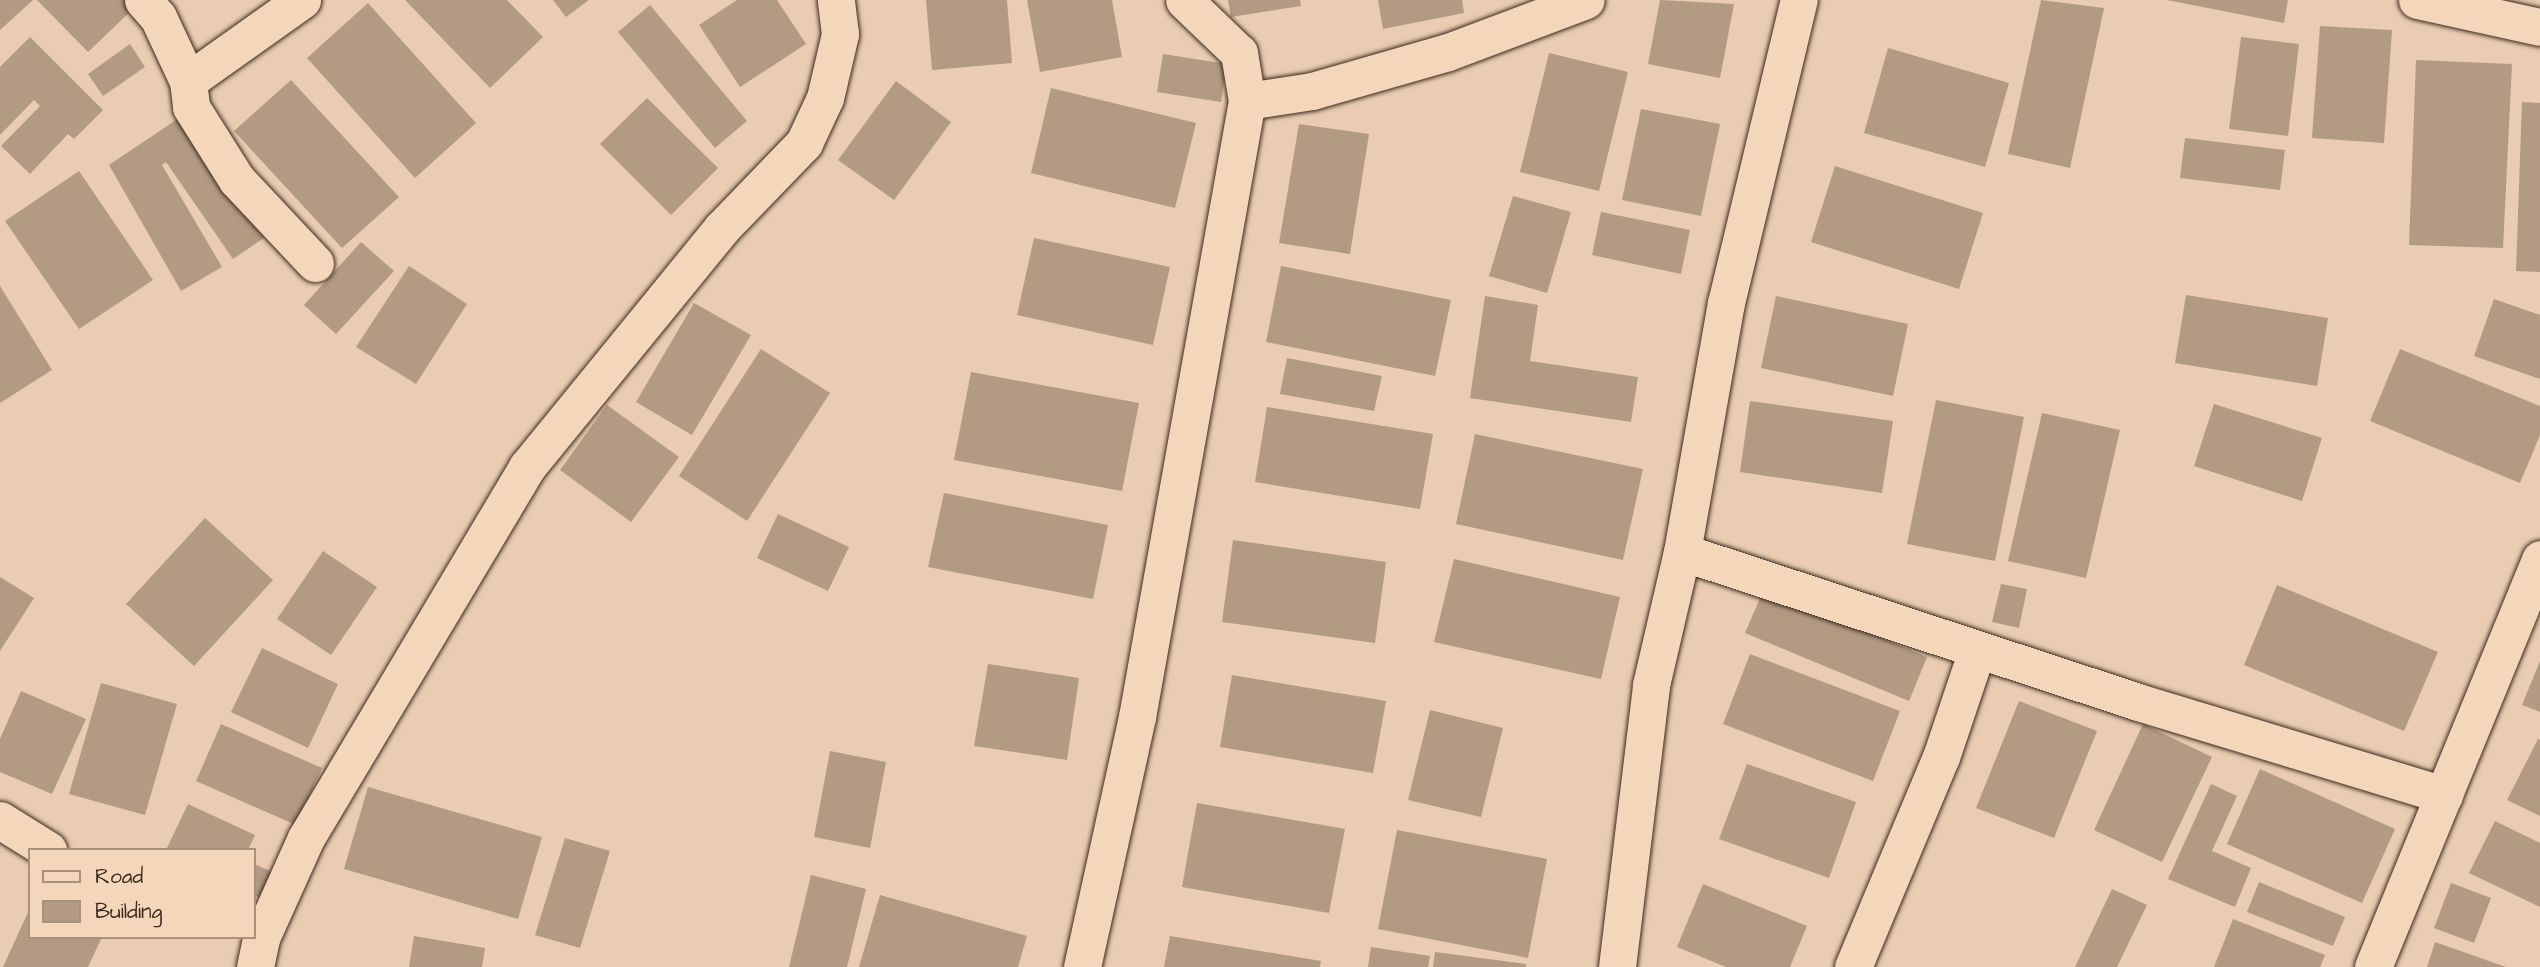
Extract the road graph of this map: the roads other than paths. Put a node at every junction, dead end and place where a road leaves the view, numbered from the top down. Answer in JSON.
{"nodes":[{"id":1,"x":143,"y":0,"type":"edge"},
{"id":2,"x":302,"y":0,"type":"edge"},
{"id":3,"x":836,"y":0,"type":"edge"},
{"id":4,"x":1184,"y":0,"type":"edge"},
{"id":5,"x":1586,"y":0,"type":"edge"},
{"id":6,"x":1799,"y":0,"type":"edge"},
{"id":7,"x":2417,"y":0,"type":"edge"},
{"id":8,"x":2540,"y":27,"type":"edge"},
{"id":9,"x":188,"y":80,"type":"junction"},
{"id":10,"x":1247,"y":101,"type":"junction"},
{"id":11,"x":315,"y":263,"type":"dead end"},
{"id":12,"x":1682,"y":552,"type":"junction"},
{"id":13,"x":2540,"y":559,"type":"edge"},
{"id":14,"x":1977,"y":650,"type":"junction"},
{"id":15,"x":2444,"y":795,"type":"junction"},
{"id":16,"x":0,"y":820,"type":"edge"},
{"id":17,"x":45,"y":848,"type":"edge"},
{"id":18,"x":257,"y":947,"type":"edge"},
{"id":19,"x":1082,"y":967,"type":"edge"},
{"id":20,"x":1617,"y":967,"type":"edge"},
{"id":21,"x":1853,"y":967,"type":"edge"},
{"id":22,"x":2373,"y":967,"type":"edge"}],
"edges":[{"from":1,"to":9,"type":"street"},
{"from":2,"to":9,"type":"street"},
{"from":3,"to":18,"type":"street"},
{"from":4,"to":10,"type":"street"},
{"from":5,"to":10,"type":"street"},
{"from":6,"to":12,"type":"street"},
{"from":7,"to":8,"type":"street"},
{"from":9,"to":11,"type":"street"},
{"from":10,"to":19,"type":"street"},
{"from":12,"to":14,"type":"street"},
{"from":12,"to":20,"type":"street"},
{"from":13,"to":15,"type":"street"},
{"from":14,"to":15,"type":"street"},
{"from":14,"to":21,"type":"street"},
{"from":15,"to":22,"type":"street"},
{"from":16,"to":17,"type":"street"}]}
